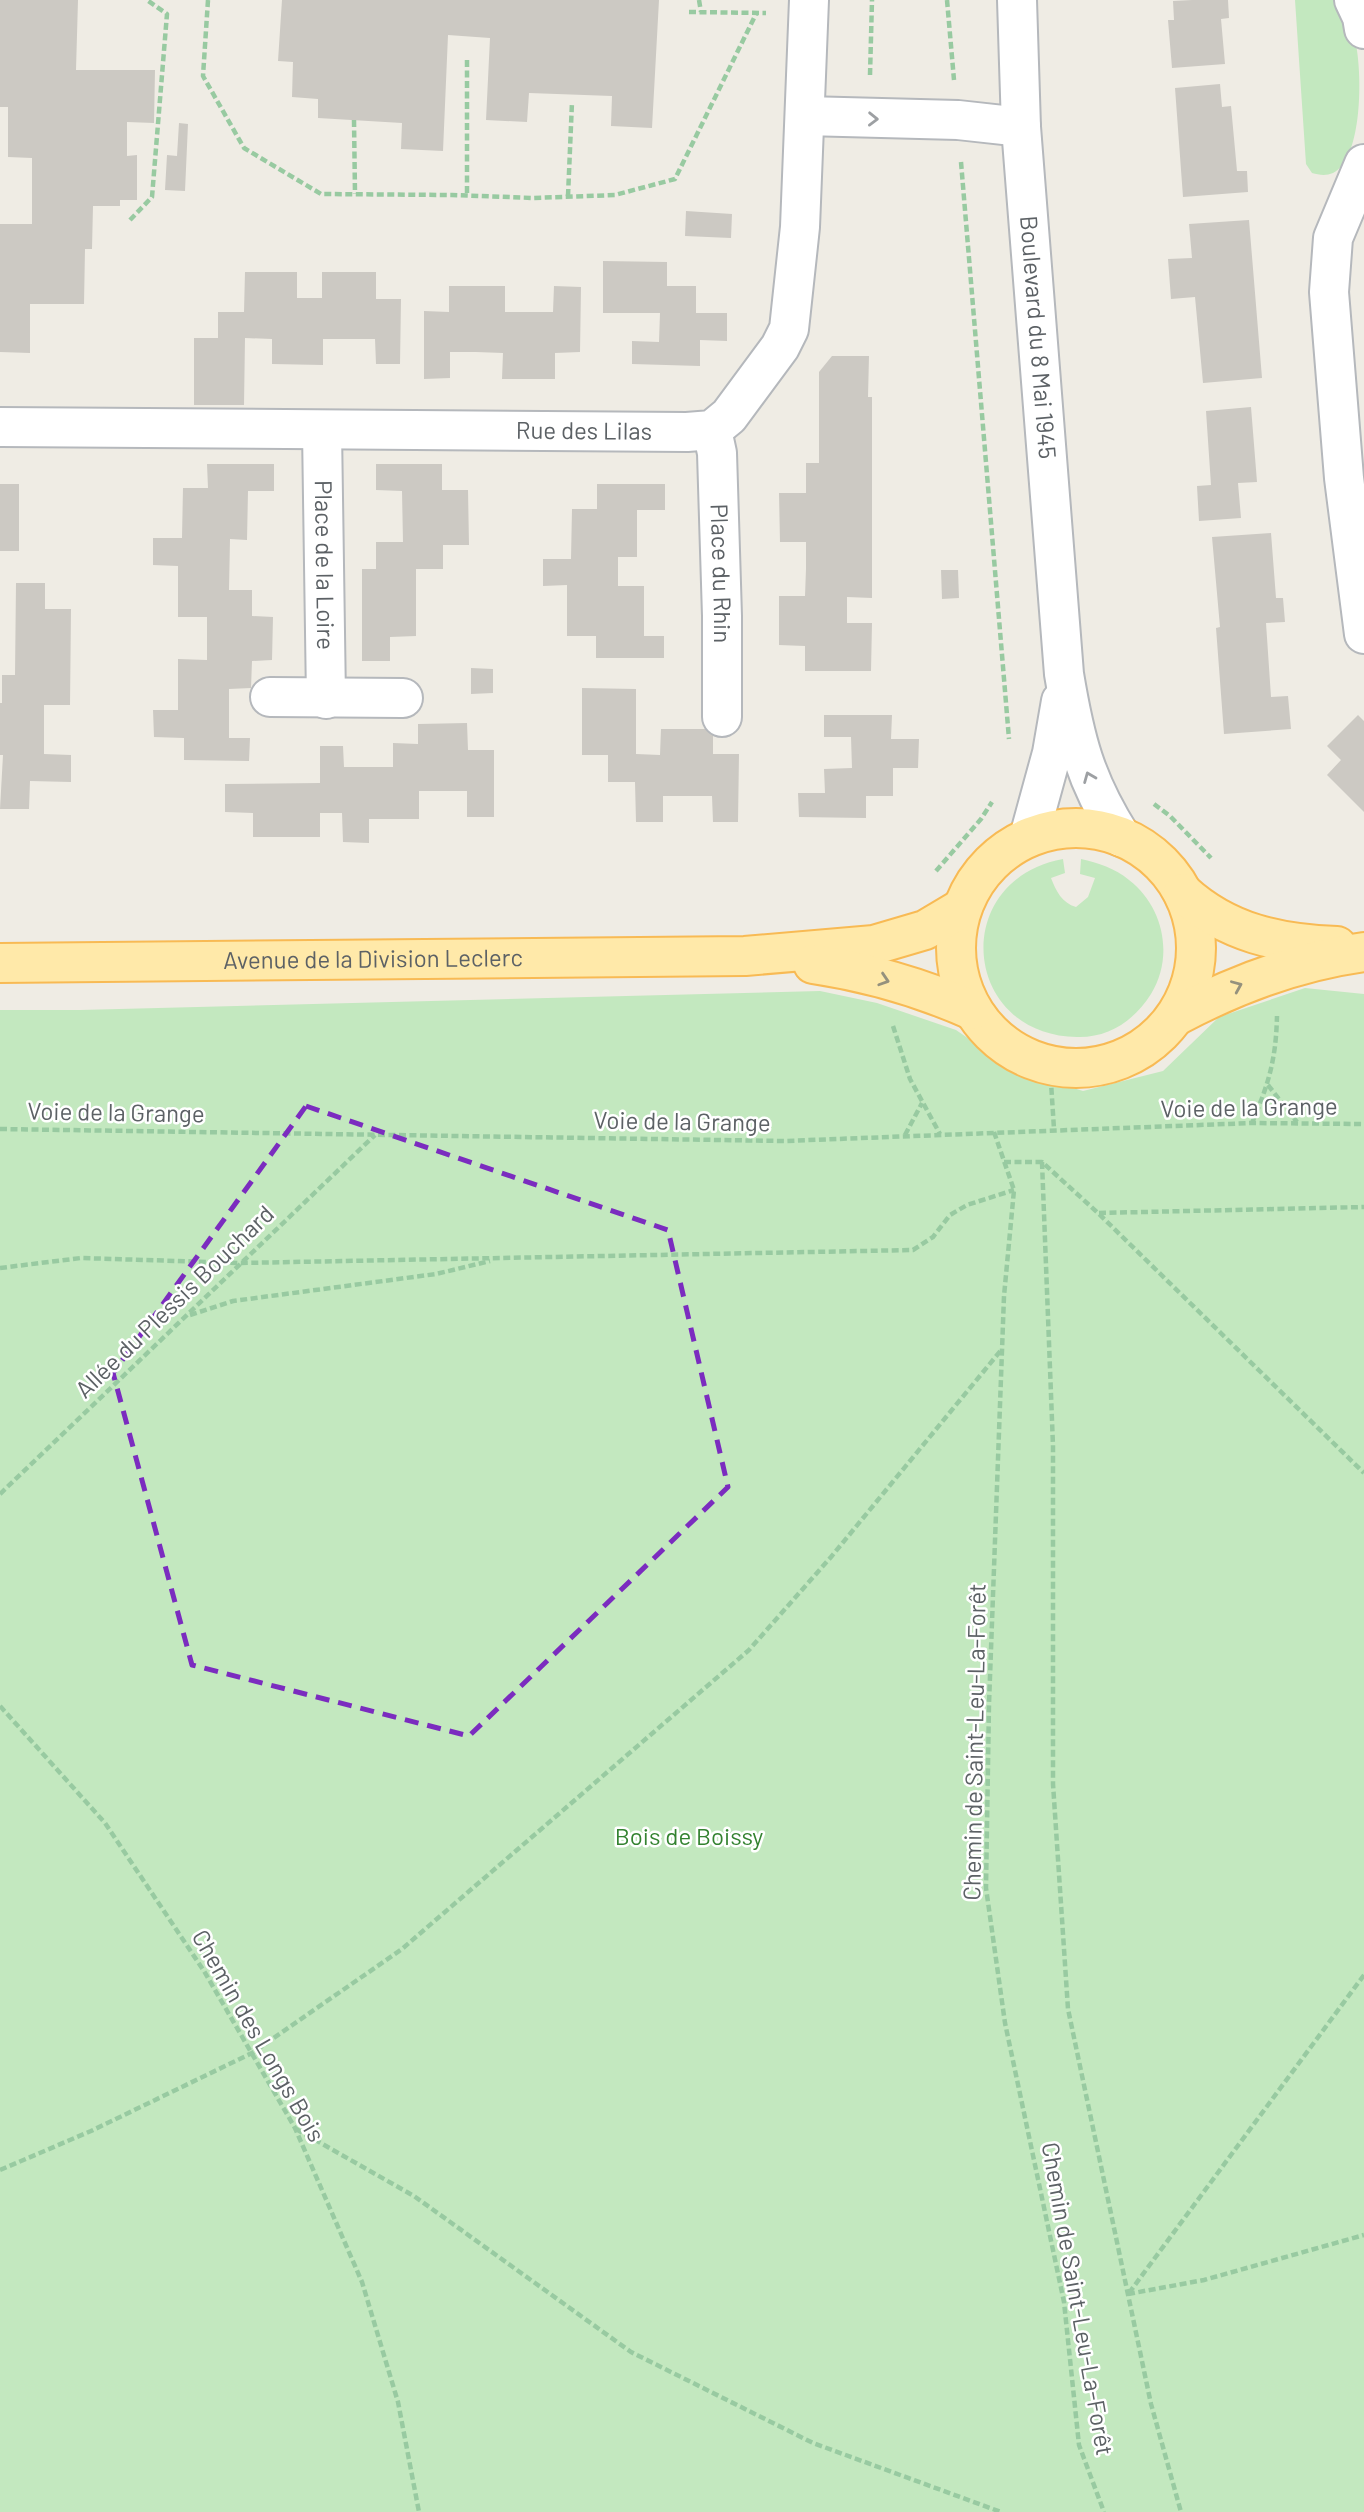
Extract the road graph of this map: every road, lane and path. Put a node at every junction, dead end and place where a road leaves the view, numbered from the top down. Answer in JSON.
{"nodes":[{"id":1,"x":147,"y":0,"type":"edge"},
{"id":2,"x":208,"y":0,"type":"edge"},
{"id":3,"x":699,"y":0,"type":"edge"},
{"id":4,"x":872,"y":0,"type":"edge"},
{"id":5,"x":947,"y":0,"type":"edge"},
{"id":6,"x":1017,"y":0,"type":"edge"},
{"id":7,"x":1354,"y":0,"type":"edge"},
{"id":8,"x":809,"y":5,"type":"edge"},
{"id":9,"x":689,"y":12,"type":"dead end"},
{"id":10,"x":701,"y":12,"type":"junction"},
{"id":11,"x":756,"y":14,"type":"junction"},
{"id":12,"x":1364,"y":29,"type":"edge"},
{"id":13,"x":467,"y":60,"type":"dead end"},
{"id":14,"x":870,"y":88,"type":"dead end"},
{"id":15,"x":572,"y":102,"type":"dead end"},
{"id":16,"x":805,"y":116,"type":"junction"},
{"id":17,"x":354,"y":120,"type":"dead end"},
{"id":18,"x":958,"y":120,"type":"junction"},
{"id":19,"x":1021,"y":127,"type":"junction"},
{"id":20,"x":1364,"y":163,"type":"edge"},
{"id":21,"x":355,"y":194,"type":"junction"},
{"id":22,"x":467,"y":195,"type":"junction"},
{"id":23,"x":568,"y":196,"type":"junction"},
{"id":24,"x":130,"y":220,"type":"dead end"},
{"id":25,"x":0,"y":428,"type":"edge"},
{"id":26,"x":322,"y":430,"type":"junction"},
{"id":27,"x":712,"y":430,"type":"junction"},
{"id":28,"x":1364,"y":634,"type":"edge"},
{"id":29,"x":1064,"y":674,"type":"junction"},
{"id":30,"x":270,"y":697,"type":"dead end"},
{"id":31,"x":403,"y":698,"type":"dead end"},
{"id":32,"x":326,"y":699,"type":"junction"},
{"id":33,"x":722,"y":717,"type":"dead end"},
{"id":34,"x":1054,"y":743,"type":"junction"},
{"id":35,"x":998,"y":795,"type":"dead end"},
{"id":36,"x":1148,"y":800,"type":"dead end"},
{"id":37,"x":1029,"y":837,"type":"junction"},
{"id":38,"x":1121,"y":837,"type":"junction"},
{"id":39,"x":1213,"y":860,"type":"dead end"},
{"id":40,"x":934,"y":873,"type":"dead end"},
{"id":41,"x":1183,"y":893,"type":"junction"},
{"id":42,"x":962,"y":908,"type":"junction"},
{"id":43,"x":1364,"y":949,"type":"edge"},
{"id":44,"x":745,"y":956,"type":"junction"},
{"id":45,"x":0,"y":963,"type":"edge"},
{"id":46,"x":1275,"y":972,"type":"junction"},
{"id":47,"x":887,"y":980,"type":"junction"},
{"id":48,"x":972,"y":1010,"type":"junction"},
{"id":49,"x":1176,"y":1016,"type":"junction"},
{"id":50,"x":1050,"y":1067,"type":"junction"},
{"id":51,"x":1268,"y":1085,"type":"junction"},
{"id":52,"x":922,"y":1102,"type":"junction"},
{"id":53,"x":1252,"y":1123,"type":"junction"},
{"id":54,"x":1298,"y":1123,"type":"junction"},
{"id":55,"x":1364,"y":1124,"type":"edge"},
{"id":56,"x":0,"y":1129,"type":"edge"},
{"id":57,"x":1054,"y":1129,"type":"junction"},
{"id":58,"x":994,"y":1132,"type":"junction"},
{"id":59,"x":940,"y":1134,"type":"junction"},
{"id":60,"x":375,"y":1135,"type":"junction"},
{"id":61,"x":905,"y":1136,"type":"junction"},
{"id":62,"x":1004,"y":1162,"type":"junction"},
{"id":63,"x":1042,"y":1162,"type":"junction"},
{"id":64,"x":1014,"y":1191,"type":"junction"},
{"id":65,"x":1364,"y":1207,"type":"edge"},
{"id":66,"x":1098,"y":1213,"type":"junction"},
{"id":67,"x":498,"y":1259,"type":"junction"},
{"id":68,"x":241,"y":1263,"type":"junction"},
{"id":69,"x":0,"y":1268,"type":"edge"},
{"id":70,"x":186,"y":1316,"type":"junction"},
{"id":71,"x":1002,"y":1349,"type":"junction"},
{"id":72,"x":1364,"y":1473,"type":"edge"},
{"id":73,"x":0,"y":1494,"type":"edge"},
{"id":74,"x":0,"y":1706,"type":"edge"},
{"id":75,"x":1364,"y":1975,"type":"edge"},
{"id":76,"x":252,"y":2053,"type":"junction"},
{"id":77,"x":295,"y":2128,"type":"junction"},
{"id":78,"x":0,"y":2170,"type":"edge"},
{"id":79,"x":1364,"y":2235,"type":"edge"},
{"id":80,"x":1128,"y":2294,"type":"junction"},
{"id":81,"x":419,"y":2512,"type":"edge"},
{"id":82,"x":1001,"y":2512,"type":"edge"},
{"id":83,"x":1104,"y":2512,"type":"edge"},
{"id":84,"x":1181,"y":2512,"type":"edge"}],
"edges":[{"from":1,"to":24,"type":"path"},
{"from":2,"to":21,"type":"path"},
{"from":3,"to":10,"type":"path"},
{"from":4,"to":14,"type":"path"},
{"from":5,"to":18,"type":"path"},
{"from":6,"to":19,"type":"street","name":"Boulevard du 8 Mai 1945"},
{"from":7,"to":12,"type":"street"},
{"from":8,"to":11,"type":"path"},
{"from":8,"to":16,"type":"street"},
{"from":9,"to":10,"type":"path"},
{"from":10,"to":11,"type":"path"},
{"from":11,"to":23,"type":"path"},
{"from":13,"to":22,"type":"path"},
{"from":15,"to":23,"type":"path"},
{"from":16,"to":18,"type":"street","one_way":true},
{"from":16,"to":27,"type":"street"},
{"from":17,"to":21,"type":"path"},
{"from":18,"to":19,"type":"street"},
{"from":18,"to":34,"type":"path"},
{"from":19,"to":29,"type":"street","name":"Boulevard du 8 Mai 1945"},
{"from":20,"to":28,"type":"street"},
{"from":21,"to":22,"type":"path"},
{"from":22,"to":23,"type":"path"},
{"from":25,"to":26,"type":"street","name":"Rue des Lilas"},
{"from":26,"to":27,"type":"street","name":"Rue des Lilas"},
{"from":26,"to":32,"type":"street","name":"Place de la Loire"},
{"from":27,"to":33,"type":"street","name":"Place du Rhin"},
{"from":29,"to":34,"type":"street","name":"Boulevard du 8 Mai 1945"},
{"from":38,"to":29,"type":"street","name":"Boulevard du 8 Mai 1945","one_way":true},
{"from":30,"to":32,"type":"street"},
{"from":31,"to":32,"type":"street"},
{"from":34,"to":37,"type":"street","name":"Boulevard du 8 Mai 1945"},
{"from":35,"to":40,"type":"path"},
{"from":36,"to":39,"type":"path"},
{"from":37,"to":38,"type":"main road"},
{"from":37,"to":42,"type":"main road"},
{"from":38,"to":41,"type":"main road"},
{"from":41,"to":43,"type":"main road"},
{"from":41,"to":49,"type":"main road"},
{"from":42,"to":44,"type":"main road","name":"Avenue de la Division Leclerc"},
{"from":42,"to":48,"type":"main road"},
{"from":43,"to":46,"type":"main road"},
{"from":44,"to":45,"type":"main road","name":"Avenue de la Division Leclerc"},
{"from":44,"to":47,"type":"main road","name":"Avenue de la Division Leclerc","one_way":true},
{"from":49,"to":46,"type":"main road","one_way":true},
{"from":46,"to":51,"type":"path"},
{"from":47,"to":48,"type":"main road","name":"Avenue de la Division Leclerc"},
{"from":47,"to":52,"type":"path"},
{"from":48,"to":50,"type":"main road"},
{"from":49,"to":50,"type":"main road"},
{"from":50,"to":57,"type":"path"},
{"from":51,"to":53,"type":"path"},
{"from":51,"to":54,"type":"path"},
{"from":52,"to":59,"type":"path"},
{"from":52,"to":61,"type":"path"},
{"from":53,"to":54,"type":"path","name":"Voie de la Grange"},
{"from":53,"to":57,"type":"path","name":"Voie de la Grange"},
{"from":54,"to":55,"type":"path","name":"Voie de la Grange"},
{"from":56,"to":60,"type":"path","name":"Voie de la Grange"},
{"from":57,"to":58,"type":"path","name":"Voie de la Grange"},
{"from":58,"to":59,"type":"path","name":"Voie de la Grange"},
{"from":58,"to":62,"type":"path","name":"Chemin de Saint-Leu-La-Forêt"},
{"from":59,"to":61,"type":"path","name":"Voie de la Grange"},
{"from":60,"to":61,"type":"path","name":"Voie de la Grange"},
{"from":60,"to":68,"type":"path","name":"Allée du Plessis Bouchard"},
{"from":62,"to":63,"type":"path"},
{"from":62,"to":64,"type":"path","name":"Chemin de Saint-Leu-La-Forêt"},
{"from":63,"to":66,"type":"path"},
{"from":63,"to":80,"type":"path"},
{"from":64,"to":67,"type":"path"},
{"from":64,"to":71,"type":"path","name":"Chemin de Saint-Leu-La-Forêt"},
{"from":65,"to":66,"type":"path"},
{"from":66,"to":72,"type":"path"},
{"from":67,"to":68,"type":"path"},
{"from":67,"to":70,"type":"path"},
{"from":68,"to":69,"type":"path"},
{"from":68,"to":70,"type":"path","name":"Allée du Plessis Bouchard"},
{"from":70,"to":73,"type":"path","name":"Allée du Plessis Bouchard"},
{"from":71,"to":76,"type":"path"},
{"from":71,"to":83,"type":"path","name":"Chemin de Saint-Leu-La-Forêt"},
{"from":74,"to":76,"type":"path","name":"Chemin des Longs Bois"},
{"from":75,"to":80,"type":"path"},
{"from":76,"to":77,"type":"path","name":"Chemin des Longs Bois"},
{"from":76,"to":78,"type":"path"},
{"from":77,"to":81,"type":"path","name":"Chemin des Longs Bois"},
{"from":77,"to":82,"type":"path"},
{"from":79,"to":80,"type":"path"},
{"from":80,"to":84,"type":"path"}]}
